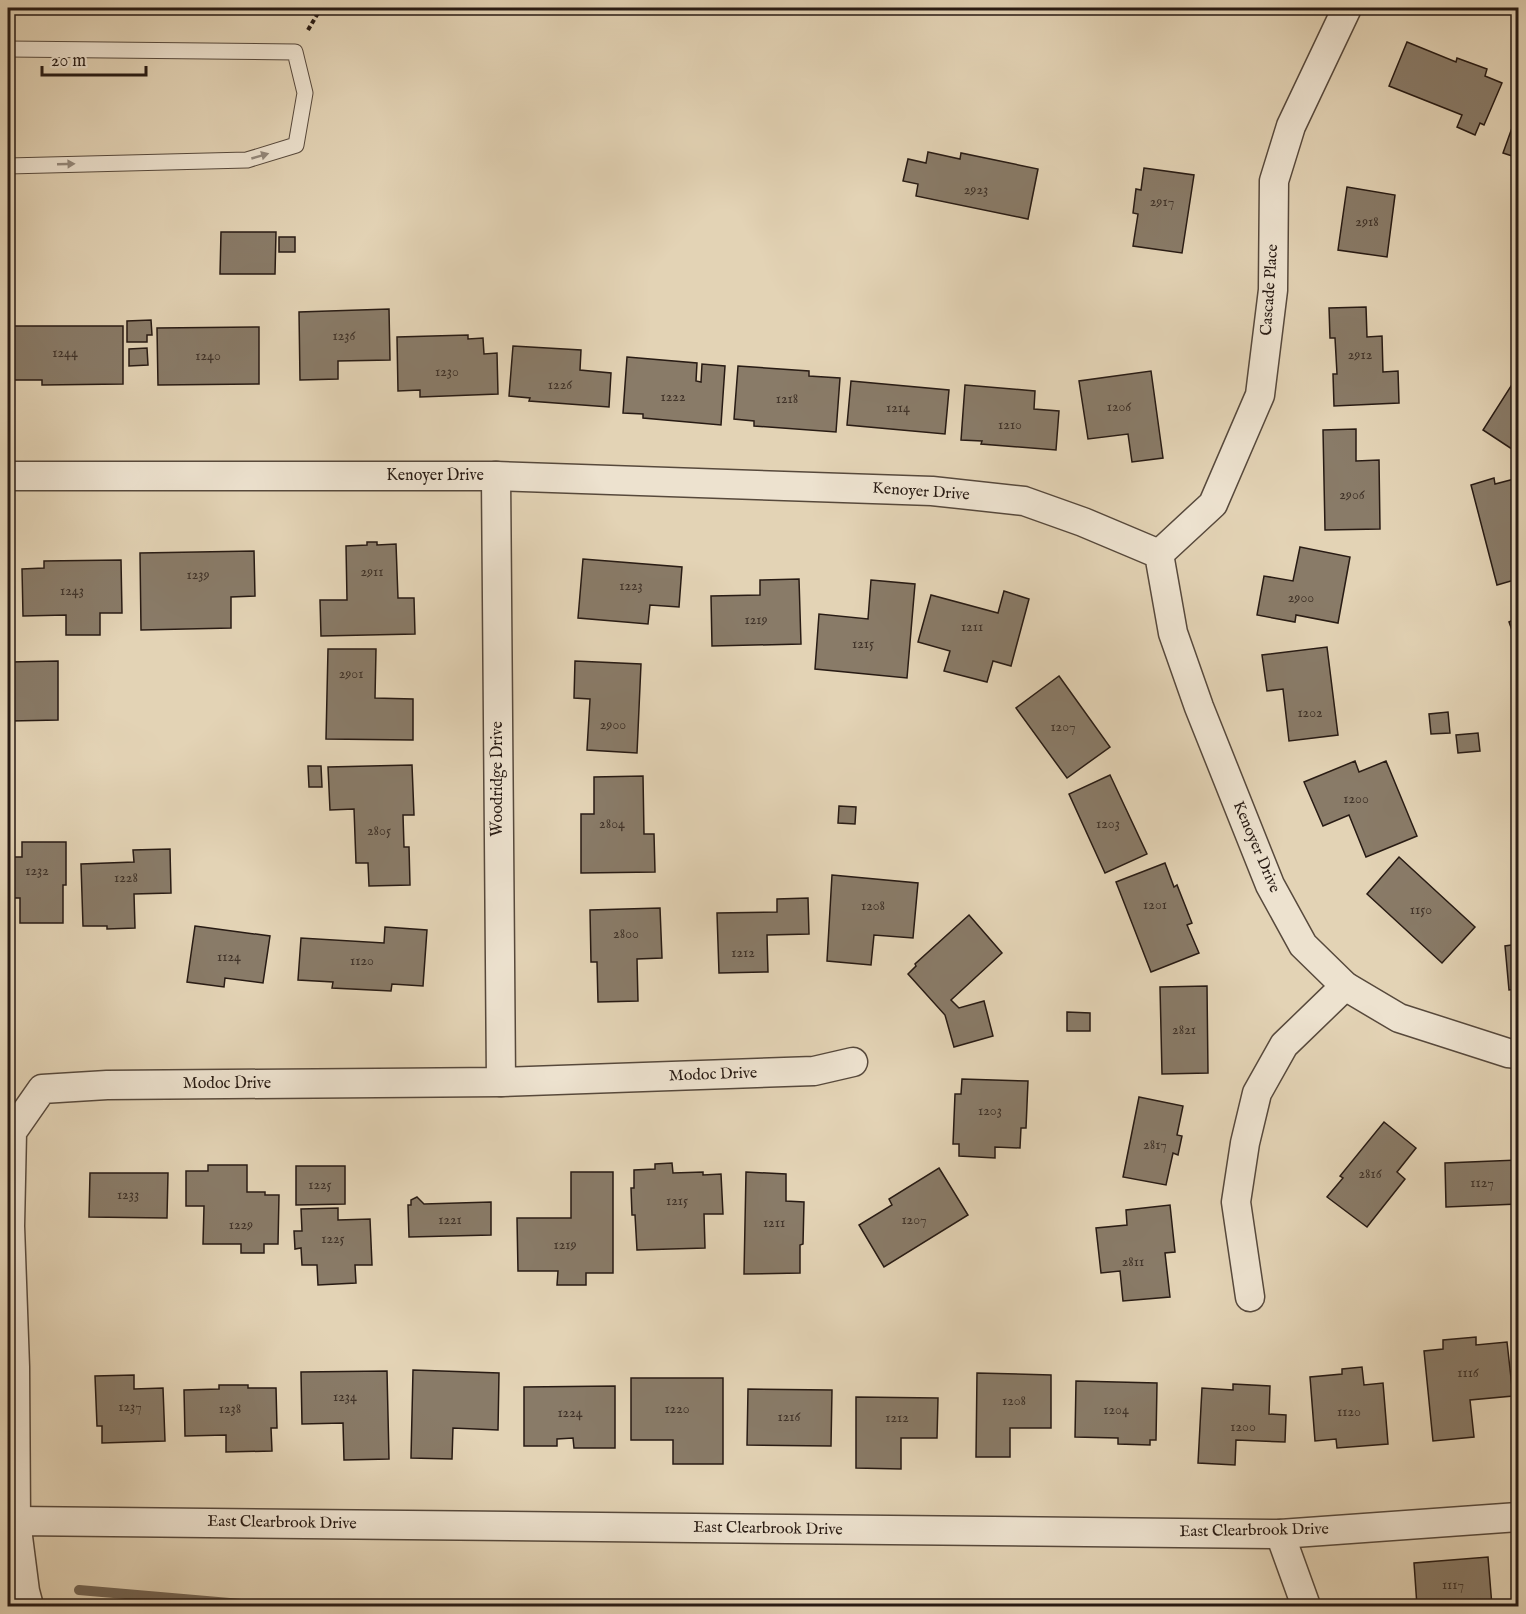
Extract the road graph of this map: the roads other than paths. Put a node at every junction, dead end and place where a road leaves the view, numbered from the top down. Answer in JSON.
{"nodes":[{"id":1,"x":1347,"y":8,"type":"edge"},
{"id":2,"x":8,"y":49,"type":"edge"},
{"id":3,"x":8,"y":166,"type":"edge"},
{"id":4,"x":8,"y":476,"type":"edge"},
{"id":5,"x":496,"y":476,"type":"junction"},
{"id":6,"x":1159,"y":554,"type":"junction"},
{"id":7,"x":1345,"y":986,"type":"junction"},
{"id":8,"x":1518,"y":1054,"type":"edge"},
{"id":9,"x":853,"y":1062,"type":"dead end"},
{"id":10,"x":501,"y":1082,"type":"junction"},
{"id":11,"x":1250,"y":1298,"type":"dead end"},
{"id":12,"x":1518,"y":1517,"type":"edge"},
{"id":13,"x":10,"y":1520,"type":"edge"},
{"id":14,"x":1280,"y":1534,"type":"junction"},
{"id":15,"x":30,"y":1606,"type":"edge"},
{"id":16,"x":1306,"y":1606,"type":"edge"}],
"edges":[{"from":1,"to":6,"type":"street","name":"Cascade Place"},
{"from":3,"to":2,"type":"lane","one_way":true},
{"from":4,"to":5,"type":"street","name":"Kenoyer Drive"},
{"from":5,"to":6,"type":"street","name":"Kenoyer Drive"},
{"from":5,"to":10,"type":"street","name":"Woodridge Drive"},
{"from":6,"to":7,"type":"street","name":"Kenoyer Drive"},
{"from":7,"to":8,"type":"street","name":"Kenoyer Drive"},
{"from":7,"to":11,"type":"street"},
{"from":9,"to":10,"type":"street","name":"Modoc Drive"},
{"from":10,"to":13,"type":"street","name":"Modoc Drive"},
{"from":12,"to":14,"type":"street","name":"East Clearbrook Drive"},
{"from":13,"to":14,"type":"street","name":"East Clearbrook Drive"},
{"from":13,"to":15,"type":"street"},
{"from":14,"to":16,"type":"street"}]}
